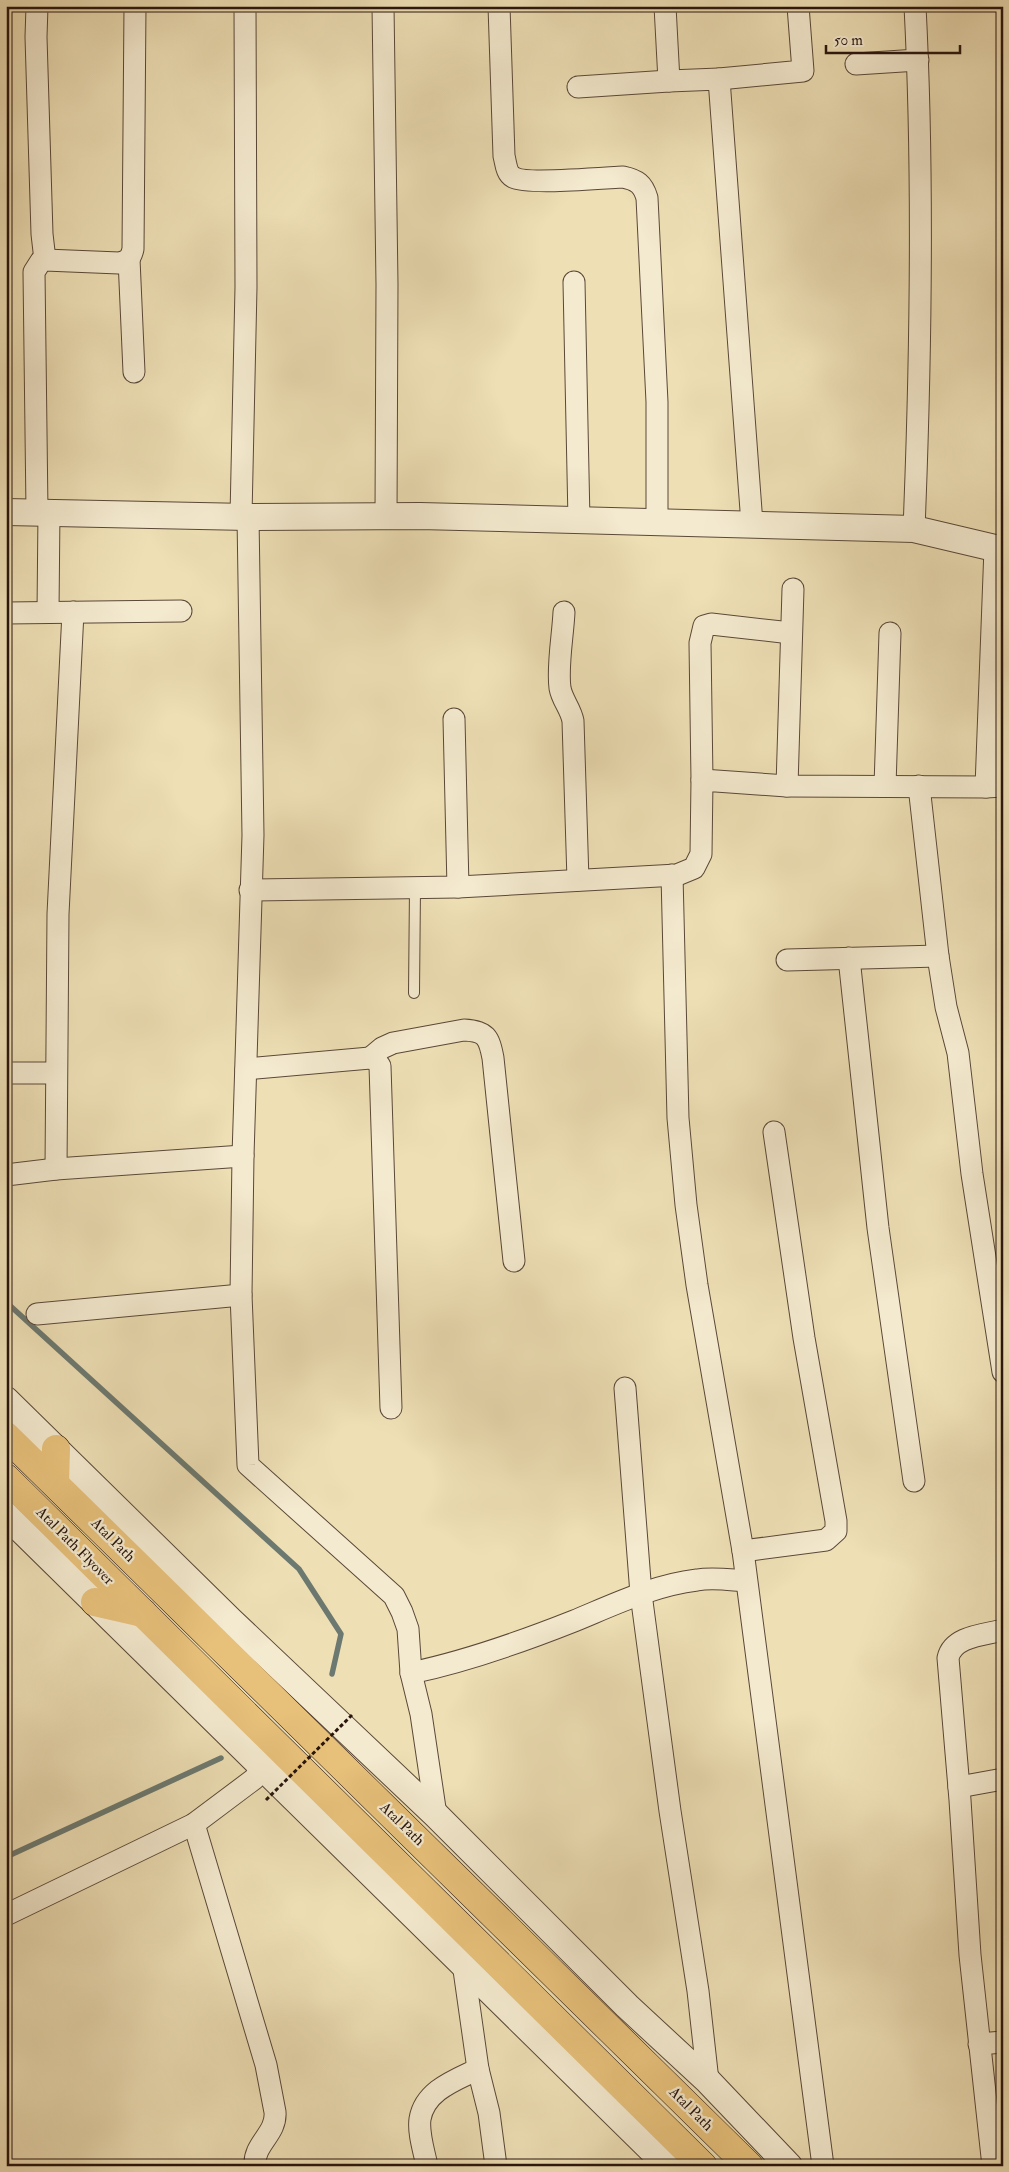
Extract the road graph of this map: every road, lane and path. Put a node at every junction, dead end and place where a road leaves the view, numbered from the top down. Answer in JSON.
{"nodes":[{"id":1,"x":37,"y":6,"type":"edge"},
{"id":2,"x":135,"y":6,"type":"edge"},
{"id":3,"x":245,"y":6,"type":"edge"},
{"id":4,"x":384,"y":6,"type":"edge"},
{"id":5,"x":499,"y":6,"type":"edge"},
{"id":6,"x":665,"y":6,"type":"edge"},
{"id":7,"x":798,"y":6,"type":"edge"},
{"id":8,"x":914,"y":6,"type":"edge"},
{"id":9,"x":918,"y":60,"type":"junction"},
{"id":10,"x":856,"y":64,"type":"dead end"},
{"id":11,"x":719,"y":79,"type":"junction"},
{"id":12,"x":669,"y":81,"type":"junction"},
{"id":13,"x":578,"y":87,"type":"dead end"},
{"id":14,"x":129,"y":259,"type":"junction"},
{"id":15,"x":45,"y":260,"type":"junction"},
{"id":16,"x":574,"y":282,"type":"dead end"},
{"id":17,"x":134,"y":372,"type":"dead end"},
{"id":18,"x":43,"y":511,"type":"junction"},
{"id":19,"x":6,"y":512,"type":"edge"},
{"id":20,"x":245,"y":516,"type":"junction"},
{"id":21,"x":386,"y":517,"type":"junction"},
{"id":22,"x":579,"y":520,"type":"junction"},
{"id":23,"x":657,"y":522,"type":"junction"},
{"id":24,"x":752,"y":524,"type":"junction"},
{"id":25,"x":914,"y":529,"type":"junction"},
{"id":26,"x":999,"y":549,"type":"edge"},
{"id":27,"x":793,"y":588,"type":"dead end"},
{"id":28,"x":998,"y":600,"type":"edge"},
{"id":29,"x":181,"y":611,"type":"dead end"},
{"id":30,"x":48,"y":612,"type":"junction"},
{"id":31,"x":72,"y":612,"type":"junction"},
{"id":32,"x":564,"y":612,"type":"dead end"},
{"id":33,"x":6,"y":613,"type":"edge"},
{"id":34,"x":791,"y":633,"type":"junction"},
{"id":35,"x":890,"y":633,"type":"dead end"},
{"id":36,"x":454,"y":719,"type":"dead end"},
{"id":37,"x":702,"y":780,"type":"junction"},
{"id":38,"x":787,"y":786,"type":"junction"},
{"id":39,"x":885,"y":786,"type":"junction"},
{"id":40,"x":919,"y":786,"type":"junction"},
{"id":41,"x":994,"y":786,"type":"edge"},
{"id":42,"x":672,"y":876,"type":"junction"},
{"id":43,"x":578,"y":880,"type":"junction"},
{"id":44,"x":458,"y":886,"type":"junction"},
{"id":45,"x":415,"y":887,"type":"junction"},
{"id":46,"x":250,"y":890,"type":"junction"},
{"id":47,"x":938,"y":956,"type":"junction"},
{"id":48,"x":849,"y":958,"type":"junction"},
{"id":49,"x":787,"y":960,"type":"dead end"},
{"id":50,"x":414,"y":993,"type":"dead end"},
{"id":51,"x":370,"y":1058,"type":"junction"},
{"id":52,"x":246,"y":1069,"type":"junction"},
{"id":53,"x":6,"y":1073,"type":"edge"},
{"id":54,"x":56,"y":1074,"type":"junction"},
{"id":55,"x":774,"y":1132,"type":"dead end"},
{"id":56,"x":243,"y":1156,"type":"junction"},
{"id":57,"x":56,"y":1169,"type":"junction"},
{"id":58,"x":6,"y":1175,"type":"edge"},
{"id":59,"x":514,"y":1261,"type":"dead end"},
{"id":60,"x":241,"y":1294,"type":"junction"},
{"id":61,"x":37,"y":1314,"type":"dead end"},
{"id":62,"x":1003,"y":1372,"type":"edge"},
{"id":63,"x":625,"y":1388,"type":"dead end"},
{"id":64,"x":6,"y":1400,"type":"edge"},
{"id":65,"x":391,"y":1408,"type":"dead end"},
{"id":66,"x":6,"y":1436,"type":"edge"},
{"id":67,"x":56,"y":1448,"type":"junction"},
{"id":68,"x":6,"y":1478,"type":"edge"},
{"id":69,"x":914,"y":1481,"type":"dead end"},
{"id":70,"x":55,"y":1483,"type":"junction"},
{"id":71,"x":6,"y":1515,"type":"edge"},
{"id":72,"x":744,"y":1565,"type":"junction"},
{"id":73,"x":641,"y":1594,"type":"junction"},
{"id":74,"x":95,"y":1602,"type":"junction"},
{"id":75,"x":144,"y":1614,"type":"junction"},
{"id":76,"x":1003,"y":1630,"type":"edge"},
{"id":77,"x":411,"y":1673,"type":"junction"},
{"id":78,"x":352,"y":1715,"type":"dead end"},
{"id":79,"x":262,"y":1768,"type":"junction"},
{"id":80,"x":1003,"y":1779,"type":"edge"},
{"id":81,"x":959,"y":1787,"type":"junction"},
{"id":82,"x":266,"y":1800,"type":"dead end"},
{"id":83,"x":436,"y":1815,"type":"junction"},
{"id":84,"x":194,"y":1824,"type":"junction"},
{"id":85,"x":6,"y":1916,"type":"edge"},
{"id":86,"x":463,"y":1963,"type":"junction"},
{"id":87,"x":1003,"y":2042,"type":"edge"},
{"id":88,"x":979,"y":2044,"type":"junction"},
{"id":89,"x":478,"y":2069,"type":"junction"},
{"id":90,"x":708,"y":2082,"type":"junction"},
{"id":91,"x":255,"y":2166,"type":"edge"},
{"id":92,"x":427,"y":2166,"type":"edge"},
{"id":93,"x":496,"y":2166,"type":"edge"},
{"id":94,"x":668,"y":2166,"type":"edge"},
{"id":95,"x":703,"y":2166,"type":"edge"},
{"id":96,"x":749,"y":2166,"type":"edge"},
{"id":97,"x":790,"y":2166,"type":"edge"},
{"id":98,"x":823,"y":2166,"type":"edge"},
{"id":99,"x":993,"y":2166,"type":"edge"}],
"edges":[{"from":1,"to":15,"type":"street"},
{"from":2,"to":14,"type":"street"},
{"from":3,"to":20,"type":"street"},
{"from":4,"to":21,"type":"street"},
{"from":5,"to":23,"type":"street"},
{"from":6,"to":12,"type":"street"},
{"from":7,"to":11,"type":"street"},
{"from":8,"to":9,"type":"street"},
{"from":9,"to":10,"type":"street"},
{"from":9,"to":25,"type":"street"},
{"from":11,"to":12,"type":"street"},
{"from":11,"to":24,"type":"street"},
{"from":12,"to":13,"type":"street"},
{"from":14,"to":15,"type":"street"},
{"from":14,"to":17,"type":"street"},
{"from":15,"to":18,"type":"street"},
{"from":16,"to":22,"type":"street"},
{"from":18,"to":19,"type":"street"},
{"from":18,"to":20,"type":"street"},
{"from":18,"to":30,"type":"street"},
{"from":20,"to":21,"type":"street"},
{"from":20,"to":46,"type":"street"},
{"from":21,"to":22,"type":"street"},
{"from":22,"to":23,"type":"street"},
{"from":23,"to":24,"type":"street"},
{"from":24,"to":25,"type":"street"},
{"from":25,"to":26,"type":"street"},
{"from":26,"to":28,"type":"street"},
{"from":27,"to":34,"type":"street"},
{"from":28,"to":41,"type":"street"},
{"from":29,"to":31,"type":"street"},
{"from":30,"to":31,"type":"street"},
{"from":30,"to":33,"type":"street"},
{"from":31,"to":54,"type":"street"},
{"from":32,"to":43,"type":"street"},
{"from":34,"to":37,"type":"street"},
{"from":34,"to":38,"type":"street"},
{"from":35,"to":39,"type":"street"},
{"from":36,"to":44,"type":"street"},
{"from":37,"to":38,"type":"street"},
{"from":37,"to":42,"type":"street"},
{"from":38,"to":39,"type":"street"},
{"from":39,"to":40,"type":"street"},
{"from":40,"to":41,"type":"street"},
{"from":40,"to":47,"type":"street"},
{"from":42,"to":43,"type":"street"},
{"from":42,"to":72,"type":"street"},
{"from":43,"to":44,"type":"street"},
{"from":44,"to":45,"type":"street"},
{"from":45,"to":46,"type":"street"},
{"from":45,"to":50,"type":"lane"},
{"from":46,"to":52,"type":"street"},
{"from":47,"to":48,"type":"street"},
{"from":47,"to":62,"type":"street"},
{"from":48,"to":49,"type":"street"},
{"from":48,"to":69,"type":"street"},
{"from":51,"to":52,"type":"street"},
{"from":51,"to":59,"type":"street"},
{"from":51,"to":65,"type":"street"},
{"from":52,"to":56,"type":"street"},
{"from":53,"to":54,"type":"street"},
{"from":54,"to":57,"type":"street"},
{"from":55,"to":72,"type":"street"},
{"from":56,"to":57,"type":"street"},
{"from":56,"to":60,"type":"street"},
{"from":57,"to":58,"type":"street"},
{"from":60,"to":61,"type":"street"},
{"from":60,"to":77,"type":"street"},
{"from":63,"to":73,"type":"street"},
{"from":64,"to":67,"type":"street"},
{"from":66,"to":70,"type":"main road","name":"Atal Path Flyover"},
{"from":67,"to":70,"type":"main road"},
{"from":67,"to":83,"type":"street"},
{"from":68,"to":75,"type":"main road","name":"Atal Path Flyover"},
{"from":70,"to":96,"type":"main road","name":"Atal Path"},
{"from":71,"to":74,"type":"street"},
{"from":72,"to":73,"type":"street"},
{"from":72,"to":98,"type":"street"},
{"from":73,"to":77,"type":"street"},
{"from":73,"to":90,"type":"street"},
{"from":74,"to":75,"type":"main road"},
{"from":74,"to":79,"type":"street"},
{"from":75,"to":95,"type":"main road","name":"Atal Path Flyover"},
{"from":76,"to":81,"type":"street"},
{"from":77,"to":83,"type":"street"},
{"from":78,"to":82,"type":"path","bridge":true},
{"from":79,"to":84,"type":"street"},
{"from":79,"to":86,"type":"street"},
{"from":80,"to":81,"type":"street"},
{"from":81,"to":88,"type":"street"},
{"from":83,"to":90,"type":"street"},
{"from":84,"to":85,"type":"street"},
{"from":84,"to":91,"type":"street"},
{"from":86,"to":89,"type":"street"},
{"from":86,"to":94,"type":"street"},
{"from":87,"to":88,"type":"street"},
{"from":88,"to":99,"type":"street"},
{"from":89,"to":92,"type":"street"},
{"from":89,"to":93,"type":"street"},
{"from":90,"to":97,"type":"street"}]}
